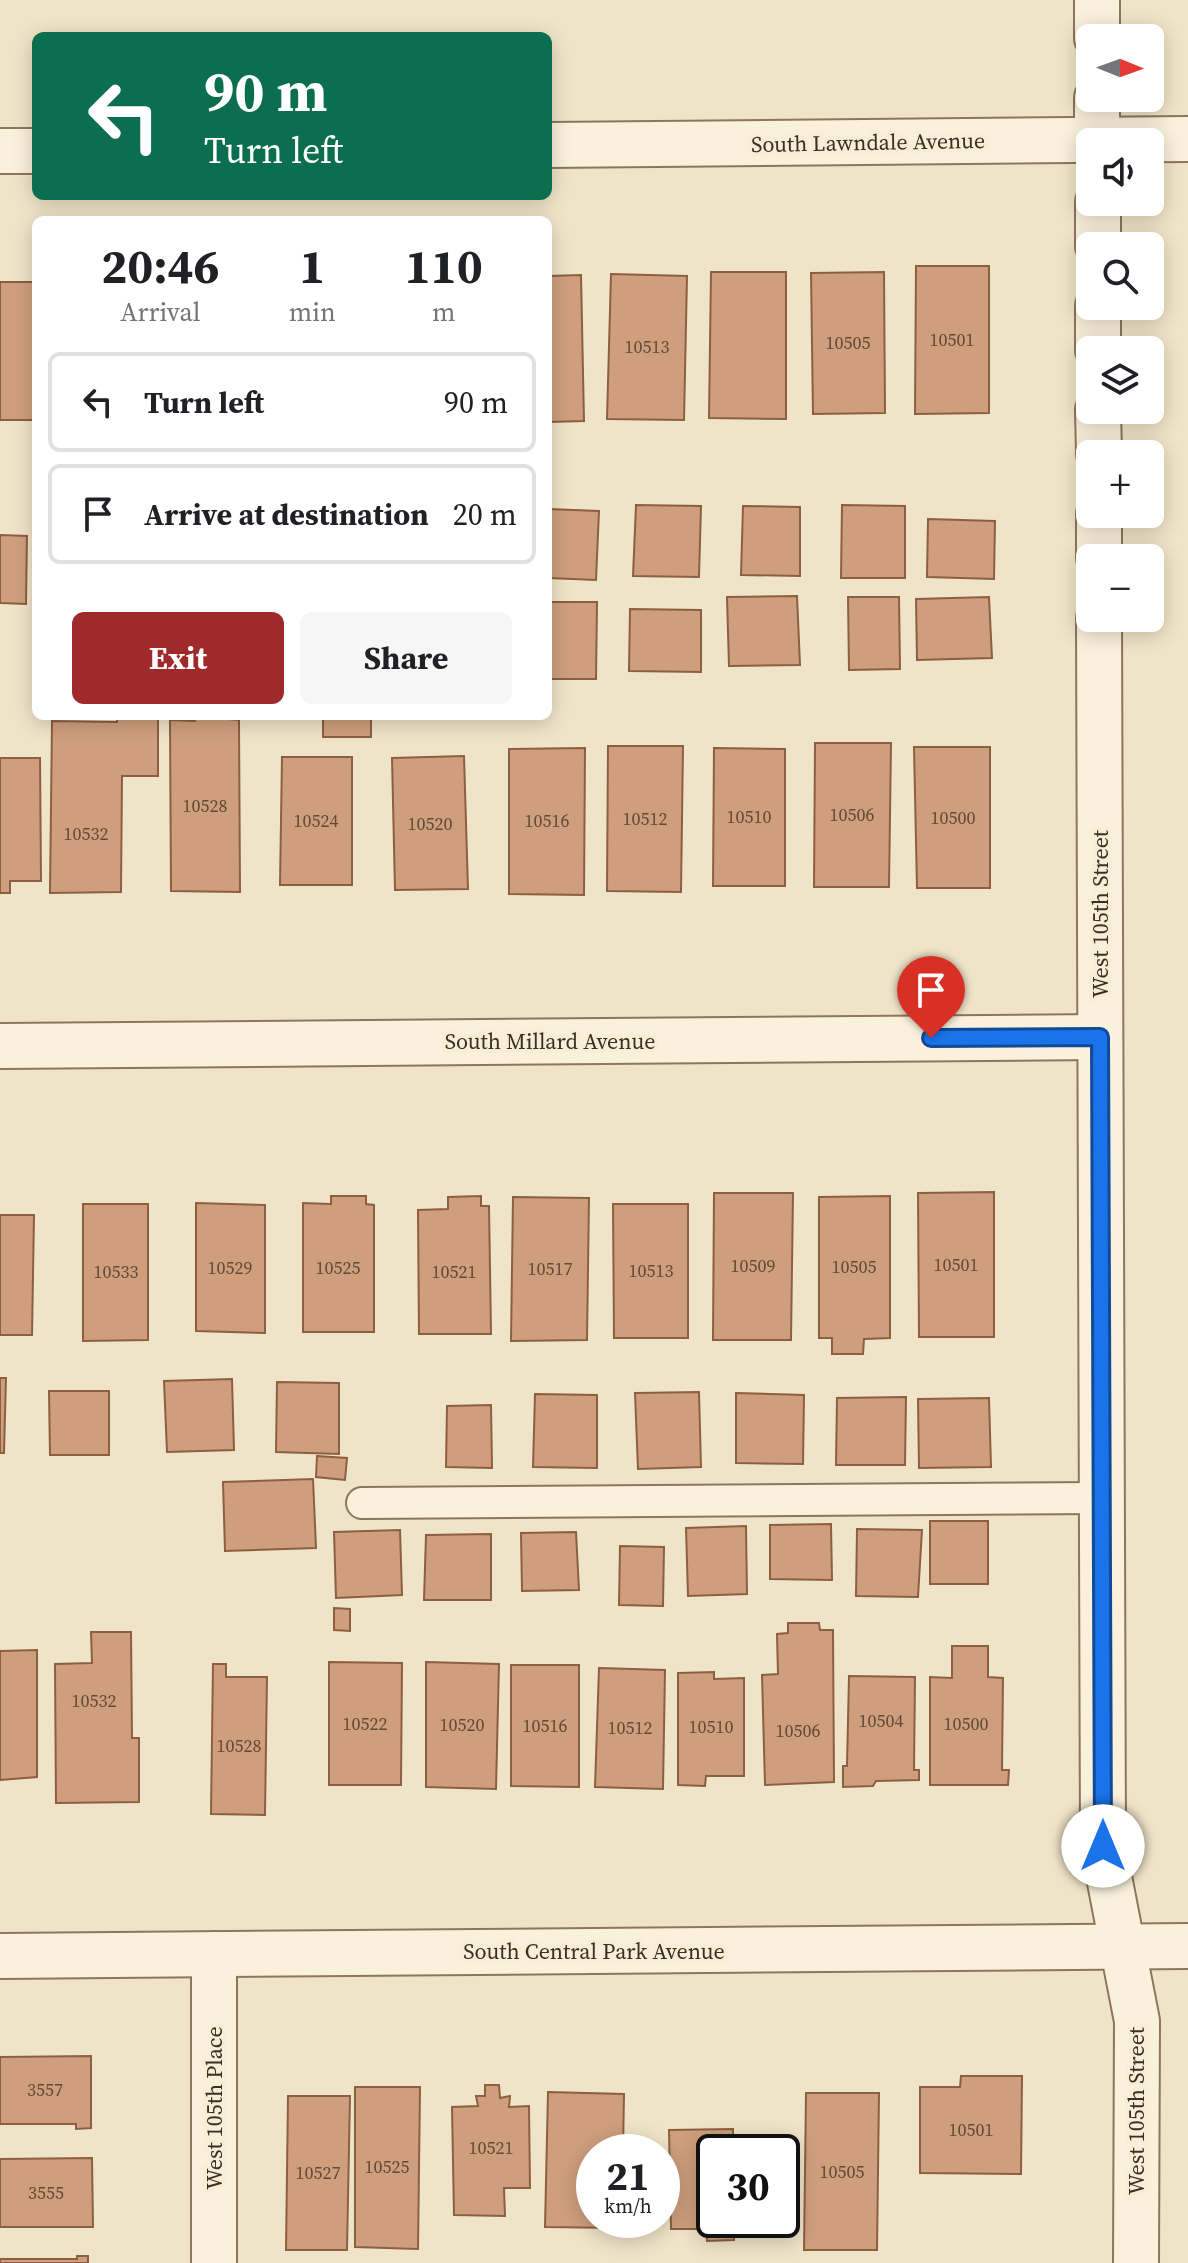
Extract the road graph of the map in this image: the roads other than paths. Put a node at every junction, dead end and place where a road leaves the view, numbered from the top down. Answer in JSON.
{"nodes":[{"id":1,"x":1097,"y":0,"type":"edge"},
{"id":2,"x":1097,"y":24,"type":"edge"},
{"id":3,"x":1097,"y":127,"type":"edge"},
{"id":4,"x":1188,"y":139,"type":"edge"},
{"id":5,"x":552,"y":145,"type":"edge"},
{"id":6,"x":0,"y":151,"type":"edge"},
{"id":7,"x":32,"y":151,"type":"edge"},
{"id":8,"x":1099,"y":632,"type":"edge"},
{"id":9,"x":1100,"y":1037,"type":"junction"},
{"id":10,"x":0,"y":1046,"type":"edge"},
{"id":11,"x":1102,"y":1498,"type":"junction"},
{"id":12,"x":362,"y":1503,"type":"dead end"},
{"id":13,"x":1188,"y":1946,"type":"edge"},
{"id":14,"x":1120,"y":1947,"type":"junction"},
{"id":15,"x":214,"y":1954,"type":"junction"},
{"id":16,"x":0,"y":1956,"type":"edge"},
{"id":17,"x":214,"y":2263,"type":"edge"},
{"id":18,"x":1136,"y":2263,"type":"edge"}],
"edges":[{"from":1,"to":2,"type":"street"},
{"from":3,"to":4,"type":"street","name":"South Lawndale Avenue"},
{"from":3,"to":5,"type":"street","name":"South Lawndale Avenue"},
{"from":6,"to":7,"type":"street"},
{"from":8,"to":9,"type":"street","name":"West 105th Street"},
{"from":9,"to":10,"type":"street","name":"South Millard Avenue"},
{"from":9,"to":11,"type":"street","name":"West 105th Street"},
{"from":11,"to":12,"type":"lane"},
{"from":11,"to":14,"type":"street","name":"West 105th Street"},
{"from":13,"to":14,"type":"street","name":"South Central Park Avenue"},
{"from":14,"to":15,"type":"street","name":"South Central Park Avenue"},
{"from":14,"to":18,"type":"street","name":"West 105th Street"},
{"from":15,"to":16,"type":"street","name":"South Central Park Avenue"},
{"from":15,"to":17,"type":"street","name":"West 105th Place"}]}
